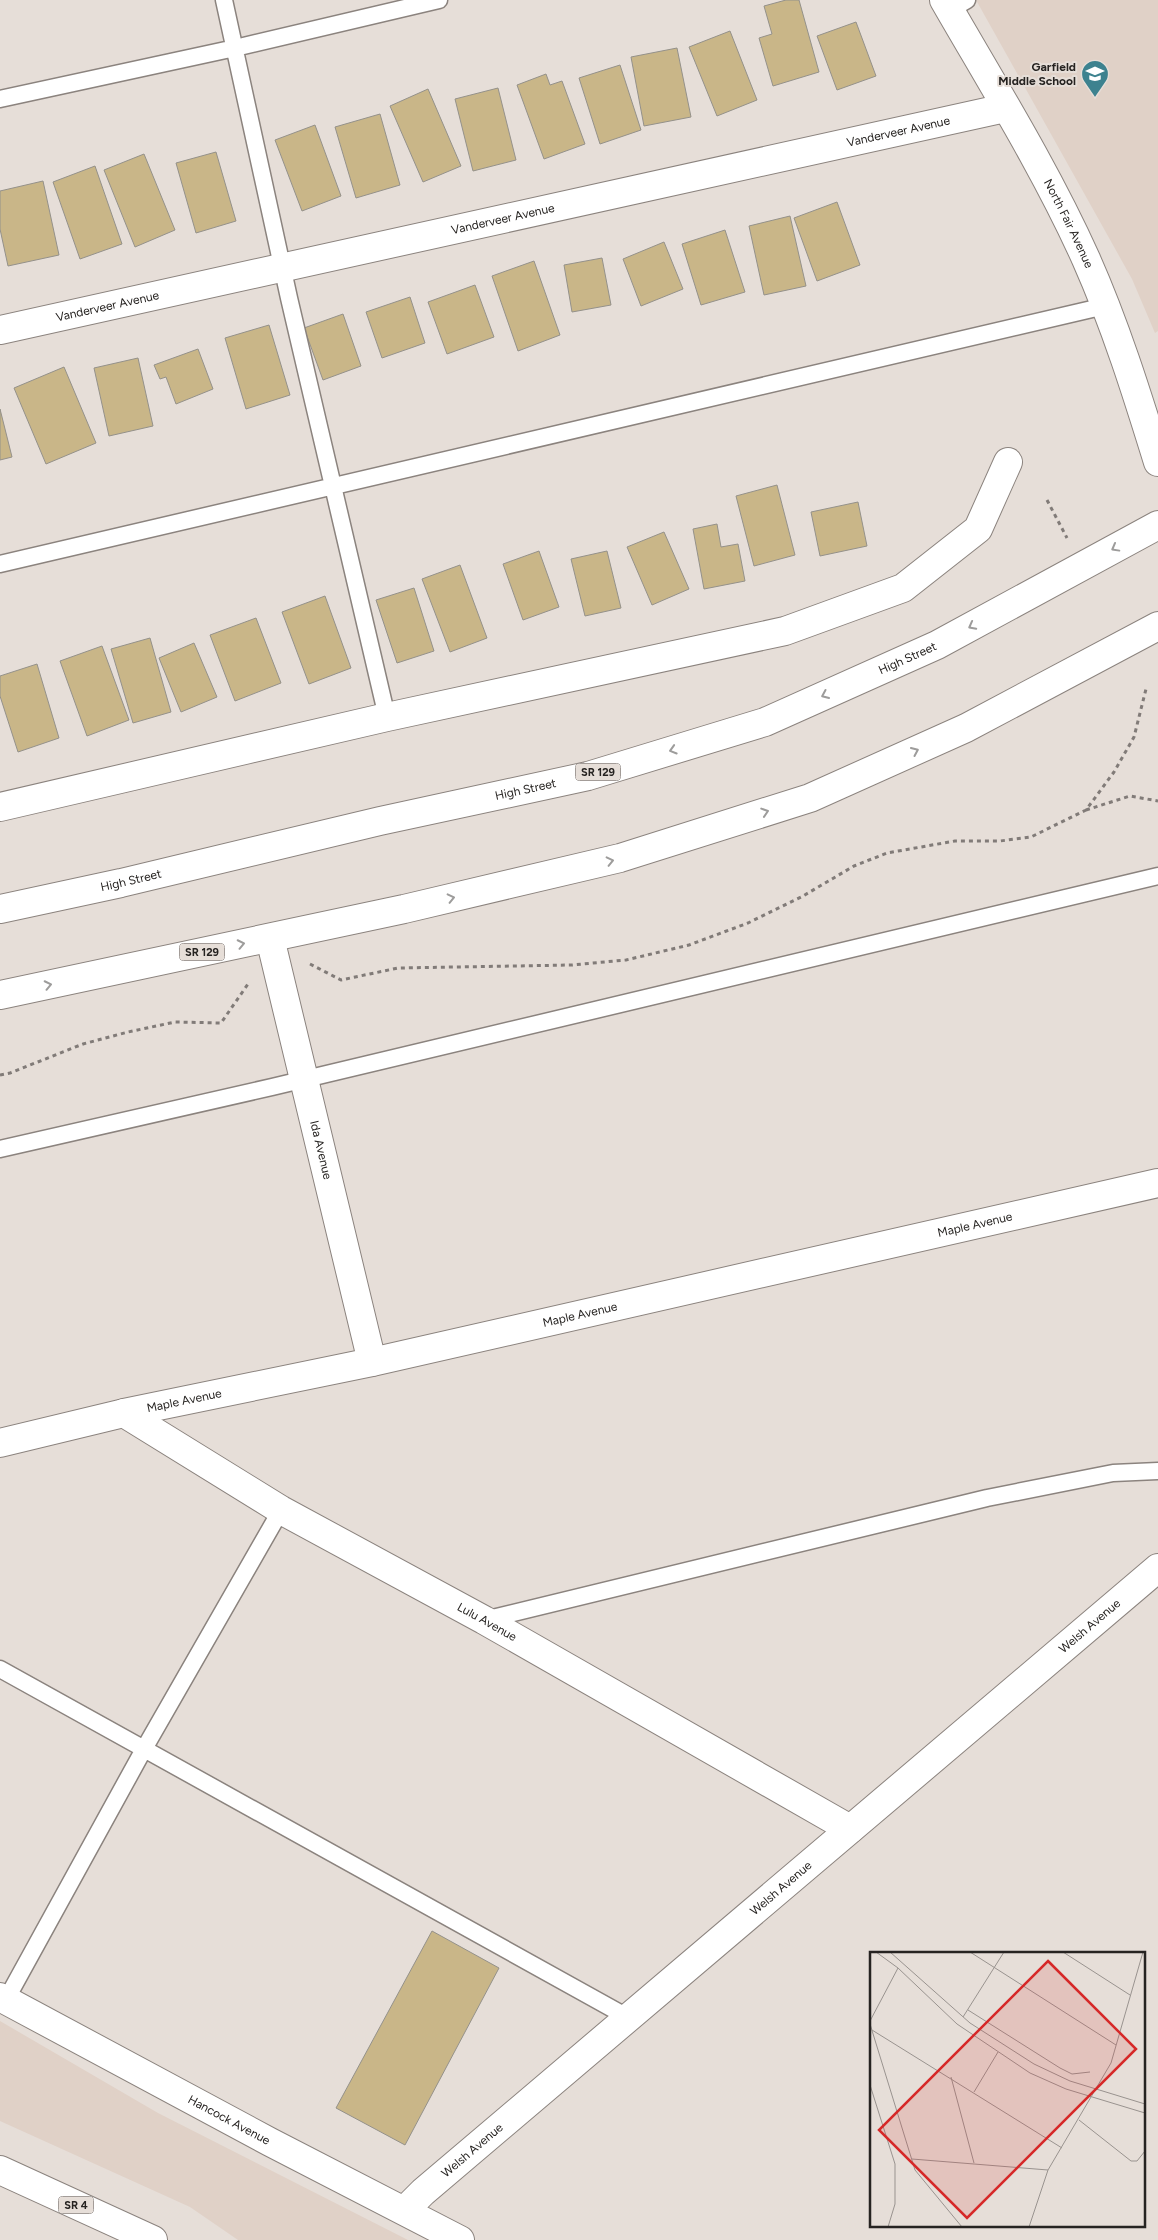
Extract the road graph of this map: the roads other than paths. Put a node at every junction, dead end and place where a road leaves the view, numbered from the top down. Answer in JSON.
{"nodes":[{"id":1,"x":224,"y":0,"type":"edge"},
{"id":2,"x":439,"y":0,"type":"edge"},
{"id":3,"x":954,"y":3,"type":"edge"},
{"id":4,"x":235,"y":48,"type":"junction"},
{"id":5,"x":0,"y":99,"type":"edge"},
{"id":6,"x":1005,"y":108,"type":"junction"},
{"id":7,"x":282,"y":266,"type":"junction"},
{"id":8,"x":1105,"y":306,"type":"junction"},
{"id":9,"x":0,"y":330,"type":"edge"},
{"id":10,"x":1008,"y":462,"type":"dead end"},
{"id":11,"x":1158,"y":462,"type":"edge"},
{"id":12,"x":333,"y":488,"type":"junction"},
{"id":13,"x":1158,"y":525,"type":"edge"},
{"id":14,"x":0,"y":564,"type":"edge"},
{"id":15,"x":1158,"y":626,"type":"edge"},
{"id":16,"x":387,"y":717,"type":"junction"},
{"id":17,"x":0,"y":807,"type":"edge"},
{"id":18,"x":1158,"y":876,"type":"edge"},
{"id":19,"x":0,"y":909,"type":"edge"},
{"id":20,"x":270,"y":938,"type":"junction"},
{"id":21,"x":0,"y":995,"type":"edge"},
{"id":22,"x":305,"y":1079,"type":"junction"},
{"id":23,"x":0,"y":1149,"type":"edge"},
{"id":24,"x":1158,"y":1183,"type":"edge"},
{"id":25,"x":372,"y":1362,"type":"junction"},
{"id":26,"x":124,"y":1413,"type":"junction"},
{"id":27,"x":0,"y":1443,"type":"edge"},
{"id":28,"x":1158,"y":1471,"type":"edge"},
{"id":29,"x":281,"y":1510,"type":"junction"},
{"id":30,"x":1158,"y":1568,"type":"edge"},
{"id":31,"x":484,"y":1620,"type":"junction"},
{"id":32,"x":0,"y":1669,"type":"edge"},
{"id":33,"x":144,"y":1749,"type":"junction"},
{"id":34,"x":850,"y":1828,"type":"junction"},
{"id":35,"x":3,"y":1999,"type":"edge"},
{"id":36,"x":629,"y":2018,"type":"junction"},
{"id":37,"x":0,"y":2170,"type":"edge"},
{"id":38,"x":405,"y":2210,"type":"junction"},
{"id":39,"x":153,"y":2240,"type":"edge"},
{"id":40,"x":460,"y":2240,"type":"edge"}],
"edges":[{"from":1,"to":4,"type":"lane"},
{"from":2,"to":4,"type":"lane"},
{"from":3,"to":6,"type":"main road","name":"North Fair Avenue"},
{"from":4,"to":5,"type":"lane"},
{"from":4,"to":7,"type":"lane"},
{"from":6,"to":7,"type":"main road","name":"Vanderveer Avenue"},
{"from":6,"to":8,"type":"main road","name":"North Fair Avenue"},
{"from":7,"to":9,"type":"main road","name":"Vanderveer Avenue"},
{"from":7,"to":12,"type":"lane"},
{"from":8,"to":11,"type":"main road","name":"North Fair Avenue"},
{"from":8,"to":12,"type":"lane"},
{"from":10,"to":16,"type":"main road"},
{"from":12,"to":14,"type":"lane"},
{"from":12,"to":16,"type":"lane"},
{"from":13,"to":19,"type":"main road","name":"High Street","number":"SR 129","one_way":true},
{"from":20,"to":15,"type":"main road","number":"SR 129","one_way":true},
{"from":16,"to":17,"type":"main road"},
{"from":18,"to":22,"type":"lane"},
{"from":21,"to":20,"type":"main road","number":"SR 129","one_way":true},
{"from":20,"to":22,"type":"main road","name":"Ida Avenue"},
{"from":22,"to":23,"type":"lane"},
{"from":22,"to":25,"type":"main road","name":"Ida Avenue"},
{"from":24,"to":25,"type":"main road","name":"Maple Avenue"},
{"from":25,"to":26,"type":"main road","name":"Maple Avenue"},
{"from":26,"to":27,"type":"main road","name":"Maple Avenue"},
{"from":26,"to":29,"type":"main road","name":"Lulu Avenue"},
{"from":28,"to":31,"type":"lane"},
{"from":29,"to":31,"type":"main road","name":"Lulu Avenue"},
{"from":29,"to":33,"type":"lane"},
{"from":30,"to":34,"type":"main road","name":"Welsh Avenue"},
{"from":31,"to":34,"type":"main road","name":"Lulu Avenue"},
{"from":32,"to":33,"type":"lane"},
{"from":33,"to":35,"type":"lane"},
{"from":33,"to":36,"type":"lane"},
{"from":34,"to":36,"type":"main road","name":"Welsh Avenue"},
{"from":35,"to":38,"type":"main road","name":"Hancock Avenue"},
{"from":36,"to":38,"type":"main road","name":"Welsh Avenue"},
{"from":37,"to":39,"type":"main road","number":"SR 4"},
{"from":38,"to":40,"type":"main road","name":"Hancock Avenue"}]}
